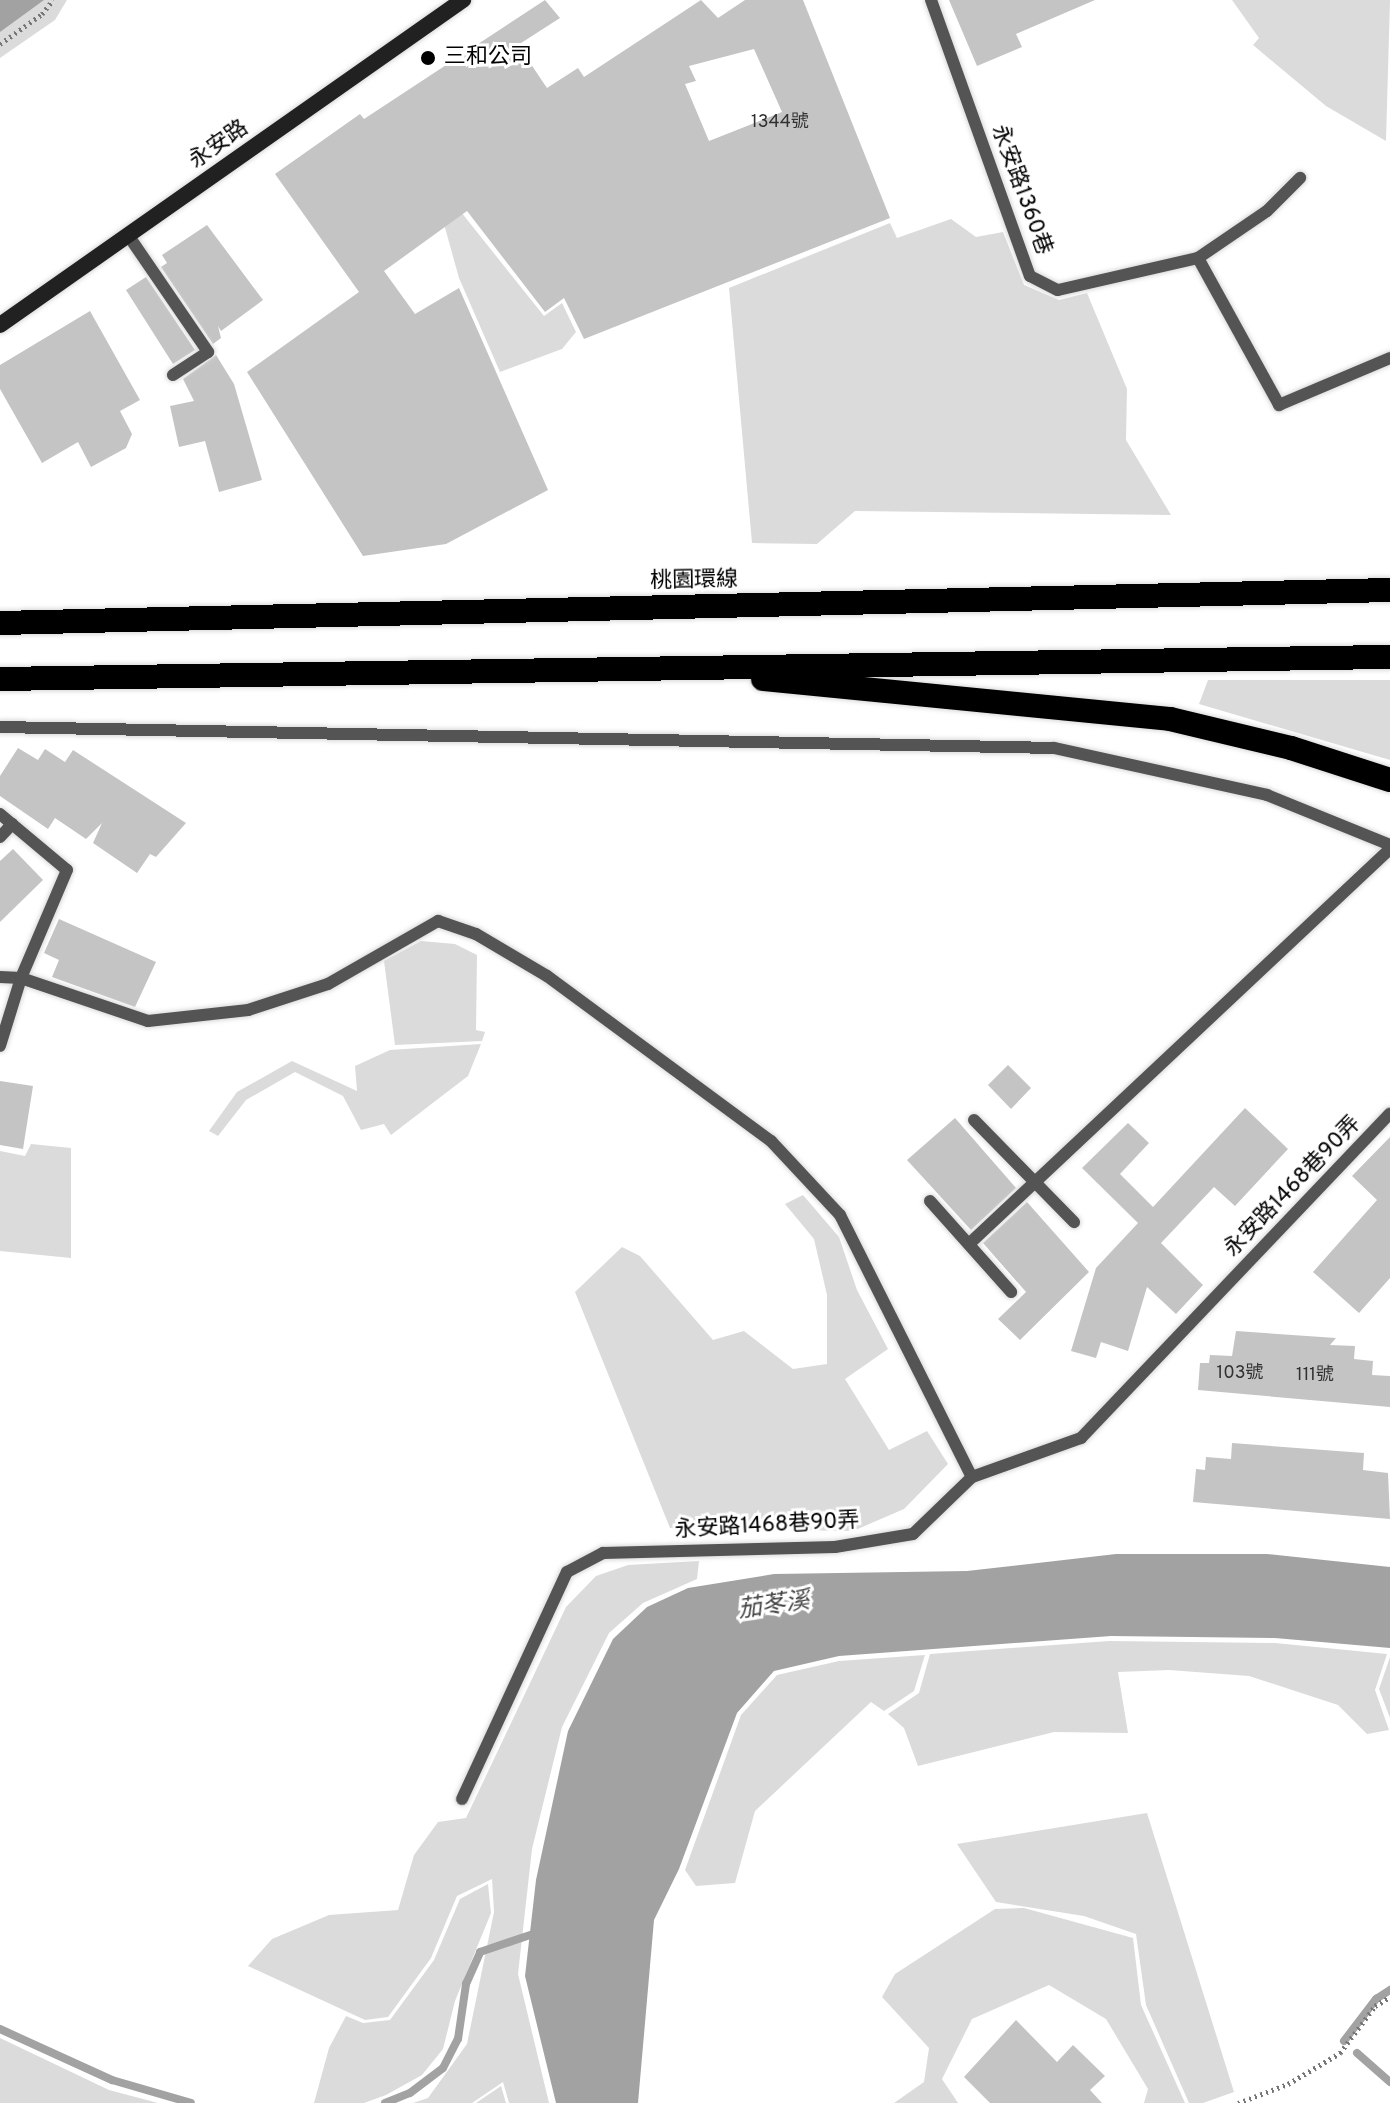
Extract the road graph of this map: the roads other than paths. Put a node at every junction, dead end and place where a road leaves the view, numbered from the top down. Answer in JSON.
{"nodes":[{"id":1,"x":463,"y":0,"type":"edge"},
{"id":2,"x":931,"y":0,"type":"edge"},
{"id":3,"x":1300,"y":178,"type":"dead end"},
{"id":4,"x":128,"y":235,"type":"junction"},
{"id":5,"x":1198,"y":258,"type":"junction"},
{"id":6,"x":0,"y":325,"type":"edge"},
{"id":7,"x":1390,"y":358,"type":"edge"},
{"id":8,"x":173,"y":375,"type":"dead end"},
{"id":9,"x":1390,"y":590,"type":"edge"},
{"id":10,"x":0,"y":623,"type":"edge"},
{"id":11,"x":1390,"y":657,"type":"edge"},
{"id":12,"x":817,"y":674,"type":"junction"},
{"id":13,"x":0,"y":679,"type":"edge"},
{"id":14,"x":0,"y":727,"type":"edge"},
{"id":15,"x":1390,"y":780,"type":"edge"},
{"id":16,"x":0,"y":814,"type":"edge"},
{"id":17,"x":12,"y":824,"type":"junction"},
{"id":18,"x":0,"y":837,"type":"edge"},
{"id":19,"x":1390,"y":847,"type":"edge"},
{"id":20,"x":0,"y":977,"type":"edge"},
{"id":21,"x":21,"y":978,"type":"junction"},
{"id":22,"x":0,"y":1046,"type":"edge"},
{"id":23,"x":1390,"y":1114,"type":"edge"},
{"id":24,"x":974,"y":1120,"type":"dead end"},
{"id":25,"x":1037,"y":1182,"type":"junction"},
{"id":26,"x":930,"y":1201,"type":"dead end"},
{"id":27,"x":1074,"y":1222,"type":"dead end"},
{"id":28,"x":969,"y":1244,"type":"junction"},
{"id":29,"x":1011,"y":1292,"type":"dead end"},
{"id":30,"x":972,"y":1477,"type":"junction"},
{"id":31,"x":462,"y":1799,"type":"dead end"}],
"edges":[{"from":1,"to":4,"type":"main road","name":"永安路"},
{"from":2,"to":5,"type":"lane","name":"永安路1360巷"},
{"from":3,"to":5,"type":"lane"},
{"from":4,"to":6,"type":"main road","name":"永安路"},
{"from":4,"to":8,"type":"lane"},
{"from":5,"to":7,"type":"lane"},
{"from":9,"to":10,"type":"highway","name":"桃園環線"},
{"from":11,"to":12,"type":"highway"},
{"from":12,"to":13,"type":"highway"},
{"from":12,"to":15,"type":"highway"},
{"from":14,"to":19,"type":"lane"},
{"from":16,"to":17,"type":"lane"},
{"from":17,"to":18,"type":"lane"},
{"from":17,"to":21,"type":"lane"},
{"from":19,"to":25,"type":"lane"},
{"from":20,"to":21,"type":"lane"},
{"from":21,"to":22,"type":"lane"},
{"from":21,"to":30,"type":"lane"},
{"from":23,"to":30,"type":"lane","name":"永安路1468巷90弄"},
{"from":24,"to":25,"type":"lane"},
{"from":25,"to":27,"type":"lane"},
{"from":25,"to":28,"type":"lane"},
{"from":26,"to":28,"type":"lane"},
{"from":28,"to":29,"type":"lane"},
{"from":30,"to":31,"type":"lane","name":"永安路1468巷90弄"}]}
